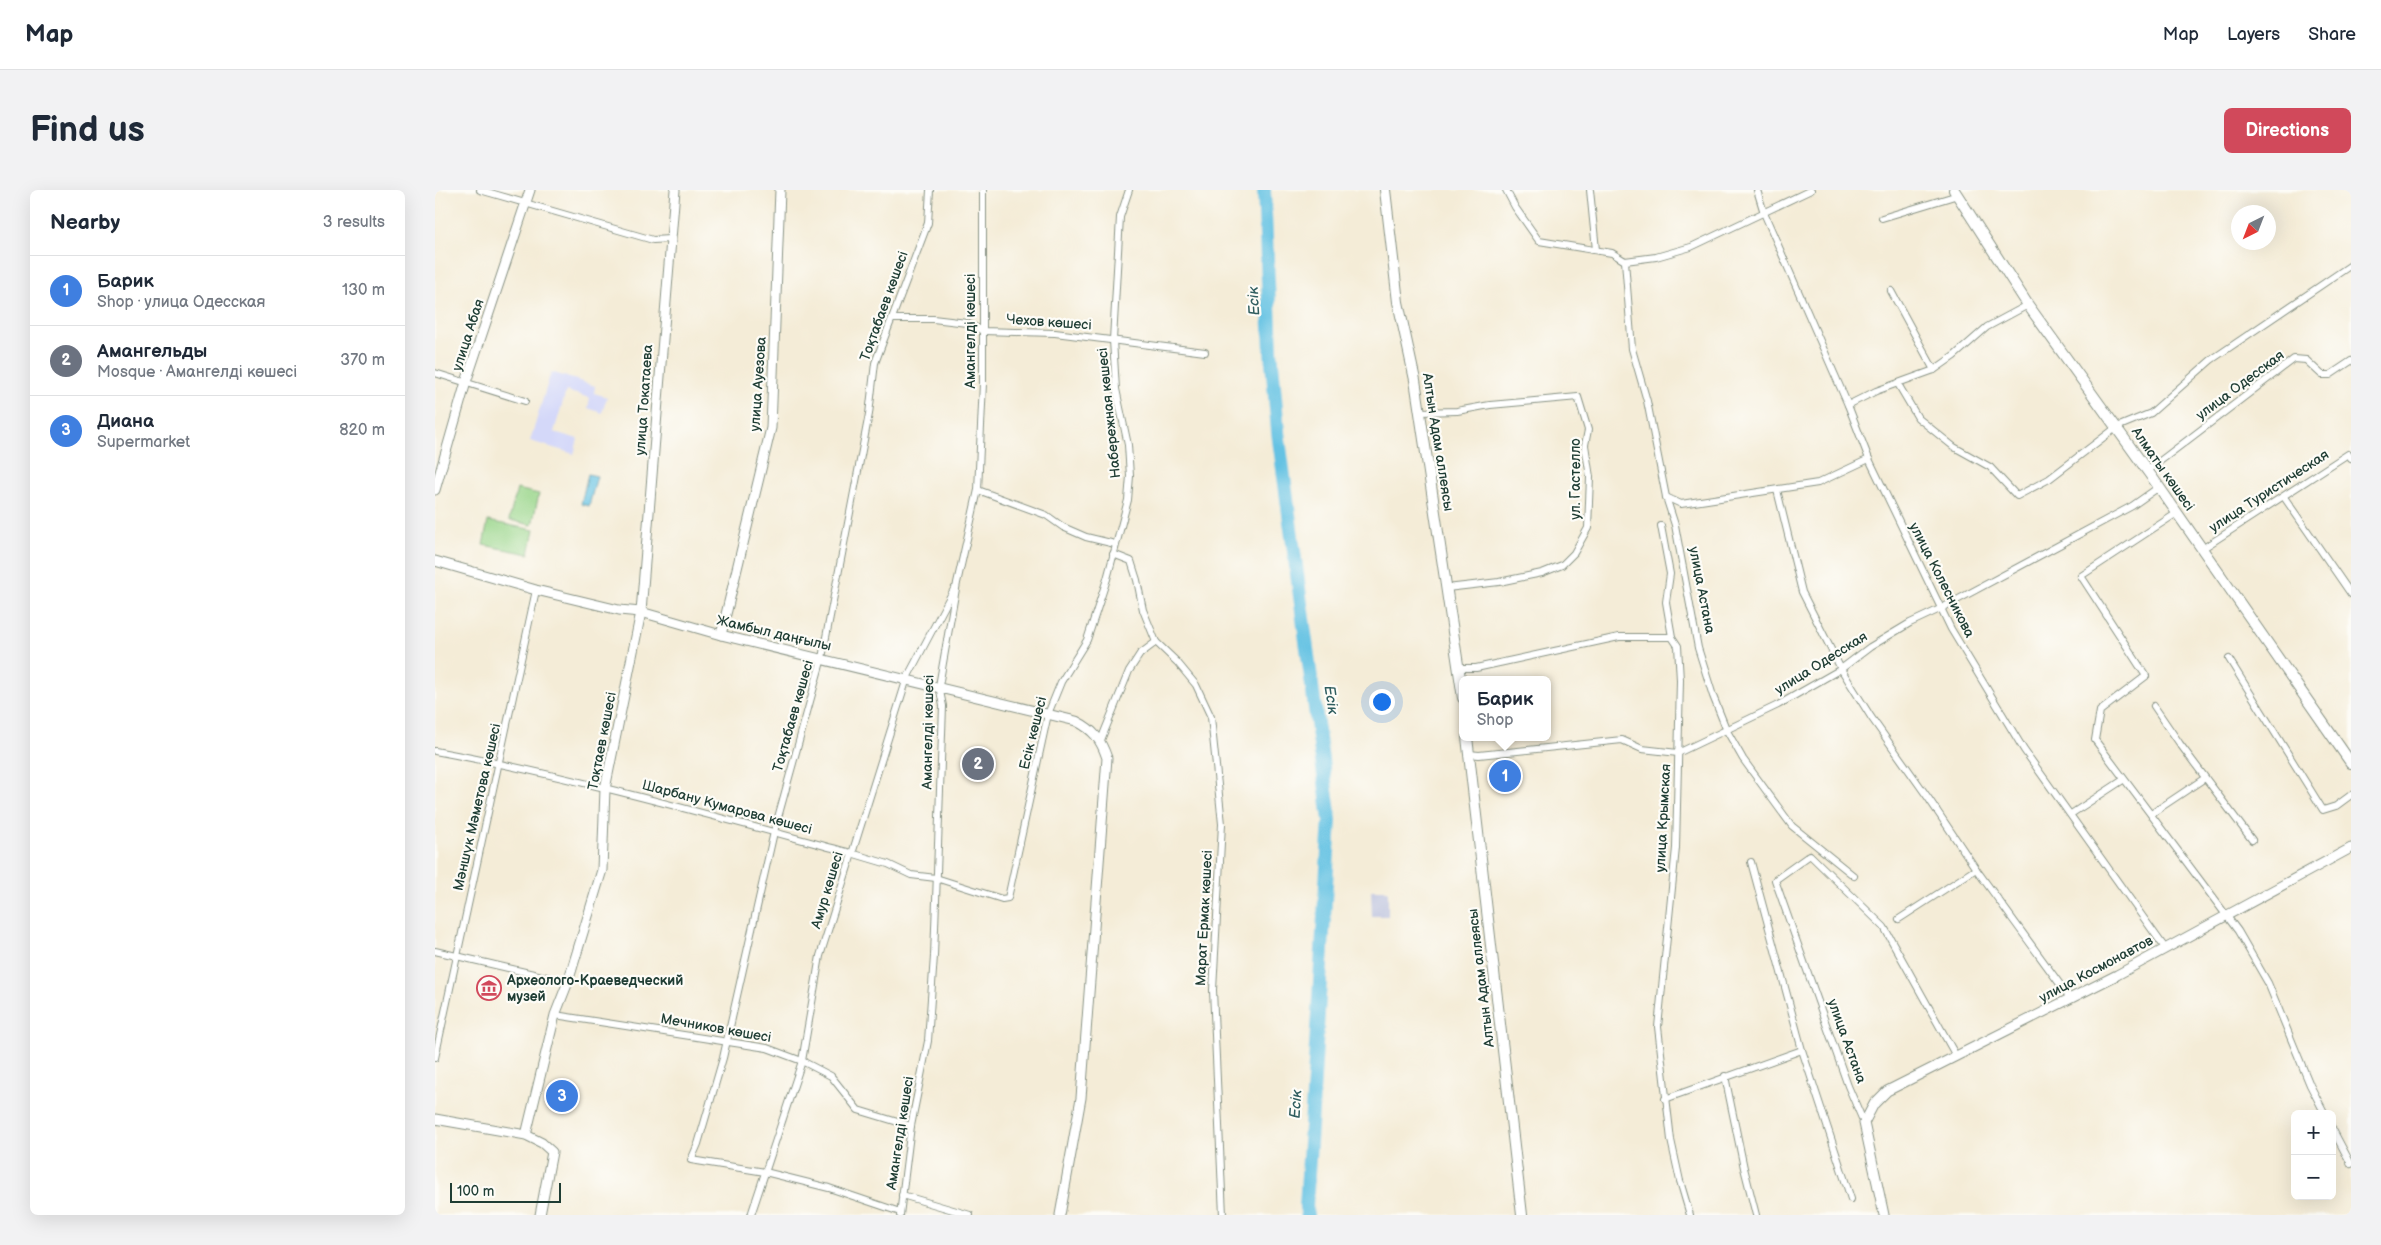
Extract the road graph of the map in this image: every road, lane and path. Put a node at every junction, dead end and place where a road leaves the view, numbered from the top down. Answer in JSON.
{"nodes":[{"id":1,"x":480,"y":190,"type":"edge"},
{"id":2,"x":530,"y":190,"type":"edge"},
{"id":3,"x":675,"y":190,"type":"edge"},
{"id":4,"x":780,"y":190,"type":"edge"},
{"id":5,"x":930,"y":190,"type":"edge"},
{"id":6,"x":983,"y":190,"type":"edge"},
{"id":7,"x":1129,"y":190,"type":"edge"},
{"id":8,"x":1385,"y":190,"type":"edge"},
{"id":9,"x":1506,"y":190,"type":"edge"},
{"id":10,"x":1590,"y":190,"type":"edge"},
{"id":11,"x":1757,"y":190,"type":"edge"},
{"id":12,"x":1811,"y":190,"type":"edge"},
{"id":13,"x":1956,"y":193,"type":"edge"},
{"id":14,"x":527,"y":202,"type":"junction"},
{"id":15,"x":1764,"y":213,"type":"junction"},
{"id":16,"x":1882,"y":218,"type":"dead end"},
{"id":17,"x":671,"y":239,"type":"junction"},
{"id":18,"x":1596,"y":250,"type":"junction"},
{"id":19,"x":1625,"y":260,"type":"junction"},
{"id":20,"x":2351,"y":265,"type":"edge"},
{"id":21,"x":1891,"y":291,"type":"dead end"},
{"id":22,"x":2029,"y":305,"type":"junction"},
{"id":23,"x":891,"y":319,"type":"junction"},
{"id":24,"x":983,"y":331,"type":"junction"},
{"id":25,"x":1113,"y":340,"type":"junction"},
{"id":26,"x":1205,"y":352,"type":"dead end"},
{"id":27,"x":2351,"y":362,"type":"edge"},
{"id":28,"x":1934,"y":370,"type":"junction"},
{"id":29,"x":435,"y":373,"type":"edge"},
{"id":30,"x":466,"y":382,"type":"junction"},
{"id":31,"x":1897,"y":384,"type":"junction"},
{"id":32,"x":525,"y":401,"type":"dead end"},
{"id":33,"x":1848,"y":405,"type":"junction"},
{"id":34,"x":1420,"y":412,"type":"junction"},
{"id":35,"x":2117,"y":427,"type":"junction"},
{"id":36,"x":2350,"y":456,"type":"edge"},
{"id":37,"x":1869,"y":459,"type":"junction"},
{"id":38,"x":2147,"y":471,"type":"junction"},
{"id":39,"x":2159,"y":486,"type":"junction"},
{"id":40,"x":435,"y":490,"type":"edge"},
{"id":41,"x":978,"y":490,"type":"junction"},
{"id":42,"x":1777,"y":490,"type":"junction"},
{"id":43,"x":1666,"y":497,"type":"junction"},
{"id":44,"x":2284,"y":497,"type":"junction"},
{"id":45,"x":2177,"y":513,"type":"junction"},
{"id":46,"x":1661,"y":526,"type":"dead end"},
{"id":47,"x":1115,"y":544,"type":"junction"},
{"id":48,"x":2203,"y":549,"type":"junction"},
{"id":49,"x":1113,"y":554,"type":"junction"},
{"id":50,"x":435,"y":561,"type":"edge"},
{"id":51,"x":957,"y":583,"type":"junction"},
{"id":52,"x":1447,"y":588,"type":"junction"},
{"id":53,"x":536,"y":590,"type":"junction"},
{"id":54,"x":2351,"y":594,"type":"edge"},
{"id":55,"x":1942,"y":608,"type":"junction"},
{"id":56,"x":641,"y":612,"type":"junction"},
{"id":57,"x":721,"y":635,"type":"junction"},
{"id":58,"x":1672,"y":637,"type":"junction"},
{"id":59,"x":1156,"y":642,"type":"junction"},
{"id":60,"x":822,"y":658,"type":"junction"},
{"id":61,"x":2229,"y":658,"type":"dead end"},
{"id":62,"x":1459,"y":668,"type":"junction"},
{"id":63,"x":1841,"y":669,"type":"junction"},
{"id":64,"x":1460,"y":676,"type":"edge"},
{"id":65,"x":907,"y":678,"type":"junction"},
{"id":66,"x":939,"y":686,"type":"junction"},
{"id":67,"x":2154,"y":706,"type":"dead end"},
{"id":68,"x":1049,"y":714,"type":"junction"},
{"id":69,"x":1727,"y":731,"type":"junction"},
{"id":70,"x":1101,"y":740,"type":"junction"},
{"id":71,"x":1467,"y":741,"type":"edge"},
{"id":72,"x":435,"y":751,"type":"edge"},
{"id":73,"x":1678,"y":753,"type":"junction"},
{"id":74,"x":1469,"y":754,"type":"junction"},
{"id":75,"x":498,"y":763,"type":"junction"},
{"id":76,"x":2351,"y":763,"type":"edge"},
{"id":77,"x":2205,"y":778,"type":"junction"},
{"id":78,"x":2123,"y":780,"type":"junction"},
{"id":79,"x":605,"y":789,"type":"junction"},
{"id":80,"x":2351,"y":795,"type":"edge"},
{"id":81,"x":2071,"y":814,"type":"junction"},
{"id":82,"x":2151,"y":814,"type":"junction"},
{"id":83,"x":774,"y":832,"type":"junction"},
{"id":84,"x":2252,"y":840,"type":"dead end"},
{"id":85,"x":2351,"y":848,"type":"edge"},
{"id":86,"x":851,"y":853,"type":"junction"},
{"id":87,"x":1751,"y":862,"type":"dead end"},
{"id":88,"x":1976,"y":869,"type":"junction"},
{"id":89,"x":1854,"y":876,"type":"dead end"},
{"id":90,"x":936,"y":878,"type":"junction"},
{"id":91,"x":1009,"y":898,"type":"joint"},
{"id":92,"x":2226,"y":917,"type":"junction"},
{"id":93,"x":1899,"y":919,"type":"dead end"},
{"id":94,"x":2165,"y":948,"type":"junction"},
{"id":95,"x":435,"y":951,"type":"edge"},
{"id":96,"x":457,"y":957,"type":"junction"},
{"id":97,"x":568,"y":982,"type":"junction"},
{"id":98,"x":2070,"y":998,"type":"junction"},
{"id":99,"x":555,"y":1014,"type":"junction"},
{"id":100,"x":725,"y":1041,"type":"junction"},
{"id":101,"x":1802,"y":1050,"type":"junction"},
{"id":102,"x":1956,"y":1056,"type":"junction"},
{"id":103,"x":435,"y":1058,"type":"edge"},
{"id":104,"x":802,"y":1061,"type":"junction"},
{"id":105,"x":1725,"y":1076,"type":"junction"},
{"id":106,"x":1665,"y":1099,"type":"junction"},
{"id":107,"x":2323,"y":1110,"type":"edge"},
{"id":108,"x":435,"y":1119,"type":"edge"},
{"id":109,"x":1864,"y":1123,"type":"junction"},
{"id":110,"x":911,"y":1126,"type":"junction"},
{"id":111,"x":526,"y":1135,"type":"junction"},
{"id":112,"x":2336,"y":1136,"type":"edge"},
{"id":113,"x":2351,"y":1164,"type":"edge"},
{"id":114,"x":765,"y":1172,"type":"junction"},
{"id":115,"x":902,"y":1195,"type":"junction"},
{"id":116,"x":1851,"y":1199,"type":"dead end"},
{"id":117,"x":900,"y":1214,"type":"edge"},
{"id":118,"x":540,"y":1215,"type":"edge"},
{"id":119,"x":751,"y":1215,"type":"edge"},
{"id":120,"x":970,"y":1215,"type":"edge"},
{"id":121,"x":1060,"y":1215,"type":"edge"},
{"id":122,"x":1223,"y":1215,"type":"edge"},
{"id":123,"x":1522,"y":1215,"type":"edge"},
{"id":124,"x":1691,"y":1215,"type":"edge"},
{"id":125,"x":1756,"y":1215,"type":"edge"},
{"id":126,"x":1884,"y":1215,"type":"edge"}],
"edges":[{"from":1,"to":14,"type":"street"},
{"from":2,"to":14,"type":"street","name":"улица Абая"},
{"from":3,"to":17,"type":"street","name":"улица Токатаева"},
{"from":4,"to":57,"type":"street","name":"улица Ауезова"},
{"from":5,"to":23,"type":"street","name":"Тоқтабаев көшесі"},
{"from":6,"to":24,"type":"street","name":"Амангелді көшесі"},
{"from":7,"to":25,"type":"street","name":"Набережная көшесі"},
{"from":8,"to":34,"type":"main road","name":"Алтын Адам аллеясы"},
{"from":9,"to":18,"type":"street"},
{"from":10,"to":18,"type":"street"},
{"from":11,"to":15,"type":"street","name":"улица Колесникова"},
{"from":12,"to":15,"type":"street"},
{"from":13,"to":16,"type":"street"},
{"from":13,"to":22,"type":"main road","name":"Алматы көшесі"},
{"from":14,"to":17,"type":"street"},
{"from":14,"to":30,"type":"street","name":"улица Абая"},
{"from":15,"to":19,"type":"street"},
{"from":15,"to":33,"type":"street","name":"улица Колесникова"},
{"from":17,"to":56,"type":"street","name":"улица Токатаева"},
{"from":18,"to":19,"type":"street"},
{"from":19,"to":43,"type":"street","name":"улица Астана"},
{"from":20,"to":35,"type":"street"},
{"from":21,"to":28,"type":"street"},
{"from":22,"to":28,"type":"street"},
{"from":22,"to":35,"type":"main road","name":"Алматы көшесі"},
{"from":23,"to":24,"type":"street","name":"Чехов көшесі"},
{"from":23,"to":60,"type":"street","name":"Тоқтабаев көшесі"},
{"from":24,"to":25,"type":"street","name":"Чехов көшесі"},
{"from":24,"to":41,"type":"street","name":"Амангелді көшесі"},
{"from":25,"to":26,"type":"street","name":"Чехов көшесі"},
{"from":25,"to":47,"type":"street","name":"Набережная көшесі"},
{"from":27,"to":38,"type":"street","name":"улица Одесская"},
{"from":28,"to":31,"type":"street"},
{"from":29,"to":30,"type":"street"},
{"from":30,"to":32,"type":"street"},
{"from":30,"to":40,"type":"street","name":"улица Абая"},
{"from":31,"to":33,"type":"street"},
{"from":31,"to":35,"type":"street"},
{"from":33,"to":37,"type":"street","name":"улица Колесникова"},
{"from":34,"to":52,"type":"main road","name":"Алтын Адам аллеясы"},
{"from":34,"to":52,"type":"street","name":"ул. Гастелло"},
{"from":35,"to":38,"type":"main road","name":"Алматы көшесі"},
{"from":36,"to":44,"type":"street","name":"улица Туристическая"},
{"from":37,"to":42,"type":"street"},
{"from":37,"to":55,"type":"street","name":"улица Колесникова"},
{"from":38,"to":39,"type":"main road","name":"Алматы көшесі"},
{"from":39,"to":45,"type":"main road","name":"Алматы көшесі"},
{"from":39,"to":55,"type":"street","name":"улица Одесская"},
{"from":41,"to":47,"type":"street"},
{"from":41,"to":51,"type":"street","name":"Амангелді көшесі"},
{"from":42,"to":43,"type":"street"},
{"from":42,"to":63,"type":"street"},
{"from":43,"to":69,"type":"street","name":"улица Астана"},
{"from":44,"to":48,"type":"street","name":"улица Туристическая"},
{"from":44,"to":54,"type":"street"},
{"from":45,"to":48,"type":"main road","name":"Алматы көшесі"},
{"from":45,"to":78,"type":"street"},
{"from":46,"to":58,"type":"street","name":"улица Крымская"},
{"from":47,"to":49,"type":"street","name":"Набережная көшесі"},
{"from":48,"to":76,"type":"main road","name":"Алматы көшесі"},
{"from":49,"to":59,"type":"street"},
{"from":49,"to":68,"type":"street","name":"Есік көшесі"},
{"from":50,"to":53,"type":"street","name":"Жамбыл даңғылы"},
{"from":51,"to":65,"type":"street","name":"Амур көшесі"},
{"from":51,"to":66,"type":"street","name":"Амангелді көшесі"},
{"from":52,"to":62,"type":"main road","name":"Алтын Адам аллеясы"},
{"from":53,"to":56,"type":"street","name":"Жамбыл даңғылы"},
{"from":53,"to":75,"type":"street","name":"Мәншүк Мәметова көшесі"},
{"from":55,"to":63,"type":"street","name":"улица Одесская"},
{"from":55,"to":81,"type":"street","name":"улица Колесникова"},
{"from":56,"to":57,"type":"street","name":"Жамбыл даңғылы"},
{"from":56,"to":79,"type":"street","name":"Тоқтаев көшесі"},
{"from":57,"to":60,"type":"street","name":"Жамбыл даңғылы"},
{"from":58,"to":62,"type":"street"},
{"from":58,"to":73,"type":"street","name":"улица Крымская"},
{"from":59,"to":70,"type":"street"},
{"from":59,"to":122,"type":"street","name":"Марат Ермак көшесі"},
{"from":60,"to":65,"type":"street","name":"Жамбыл даңғылы"},
{"from":60,"to":83,"type":"street","name":"Тоқтабаев көшесі"},
{"from":61,"to":80,"type":"street"},
{"from":62,"to":64,"type":"main road","name":"Алтын Адам аллеясы"},
{"from":63,"to":69,"type":"street","name":"улица Одесская"},
{"from":63,"to":88,"type":"street"},
{"from":65,"to":66,"type":"street","name":"Жамбыл даңғылы"},
{"from":65,"to":86,"type":"street","name":"Амур көшесі"},
{"from":66,"to":68,"type":"street","name":"Жамбыл даңғылы"},
{"from":66,"to":90,"type":"street","name":"Амангелді көшесі"},
{"from":67,"to":77,"type":"street"},
{"from":68,"to":70,"type":"street","name":"Жамбыл даңғылы"},
{"from":68,"to":91,"type":"street","name":"Есік көшесі"},
{"from":69,"to":73,"type":"street","name":"улица Одесская"},
{"from":69,"to":89,"type":"street","name":"улица Астана"},
{"from":70,"to":121,"type":"street"},
{"from":71,"to":74,"type":"main road","name":"Алтын Адам аллеясы"},
{"from":72,"to":75,"type":"street","name":"Шарбану Кумарова көшесі"},
{"from":73,"to":74,"type":"street"},
{"from":73,"to":106,"type":"street","name":"улица Крымская"},
{"from":74,"to":123,"type":"main road","name":"Алтын Адам аллеясы"},
{"from":75,"to":79,"type":"street","name":"Шарбану Кумарова көшесі"},
{"from":75,"to":96,"type":"street","name":"Мәншүк Мәметова көшесі"},
{"from":77,"to":82,"type":"street"},
{"from":77,"to":84,"type":"street"},
{"from":78,"to":81,"type":"street"},
{"from":78,"to":82,"type":"street"},
{"from":79,"to":83,"type":"street","name":"Шарбану Кумарова көшесі"},
{"from":79,"to":97,"type":"street","name":"Тоқтаев көшесі"},
{"from":81,"to":94,"type":"street","name":"улица Колесникова"},
{"from":82,"to":92,"type":"street"},
{"from":83,"to":86,"type":"street","name":"Шарбану Кумарова көшесі"},
{"from":83,"to":100,"type":"street","name":"Тоқтабаев көшесі"},
{"from":85,"to":92,"type":"street","name":"улица Космонавтов"},
{"from":86,"to":90,"type":"street","name":"Шарбану Кумарова көшесі"},
{"from":86,"to":104,"type":"street","name":"Амур көшесі"},
{"from":87,"to":101,"type":"street"},
{"from":88,"to":93,"type":"street"},
{"from":88,"to":98,"type":"street"},
{"from":90,"to":91,"type":"street","name":"Шарбану Кумарова көшесі"},
{"from":90,"to":110,"type":"street","name":"Амангелді көшесі"},
{"from":92,"to":94,"type":"street","name":"улица Космонавтов"},
{"from":92,"to":107,"type":"street"},
{"from":94,"to":98,"type":"street","name":"улица Космонавтов"},
{"from":95,"to":96,"type":"street"},
{"from":96,"to":97,"type":"street"},
{"from":96,"to":103,"type":"street","name":"Мәншүк Мәметова көшесі"},
{"from":97,"to":99,"type":"street","name":"Тоқтаев көшесі"},
{"from":98,"to":102,"type":"street","name":"улица Космонавтов"},
{"from":99,"to":100,"type":"street","name":"Мечников көшесі"},
{"from":99,"to":111,"type":"street","name":"Тоқтаев көшесі"},
{"from":100,"to":104,"type":"street","name":"Мечников көшесі"},
{"from":100,"to":114,"type":"street","name":"Тоқтабаев көшесі"},
{"from":101,"to":105,"type":"street"},
{"from":101,"to":116,"type":"street"},
{"from":102,"to":109,"type":"street","name":"улица Космонавтов"},
{"from":102,"to":109,"type":"street","name":"улица Астана"},
{"from":104,"to":110,"type":"street","name":"Мечников көшесі"},
{"from":104,"to":114,"type":"street","name":"Амур көшесі"},
{"from":105,"to":106,"type":"street"},
{"from":105,"to":125,"type":"street"},
{"from":106,"to":124,"type":"street","name":"улица Крымская"},
{"from":108,"to":111,"type":"street"},
{"from":109,"to":126,"type":"street","name":"улица Астана"},
{"from":110,"to":115,"type":"street","name":"Амангелді көшесі"},
{"from":111,"to":118,"type":"street"},
{"from":112,"to":113,"type":"street"},
{"from":114,"to":117,"type":"street"},
{"from":114,"to":119,"type":"street","name":"Амур көшесі"},
{"from":115,"to":117,"type":"street","name":"Амангелді көшесі"},
{"from":115,"to":120,"type":"street"}]}
